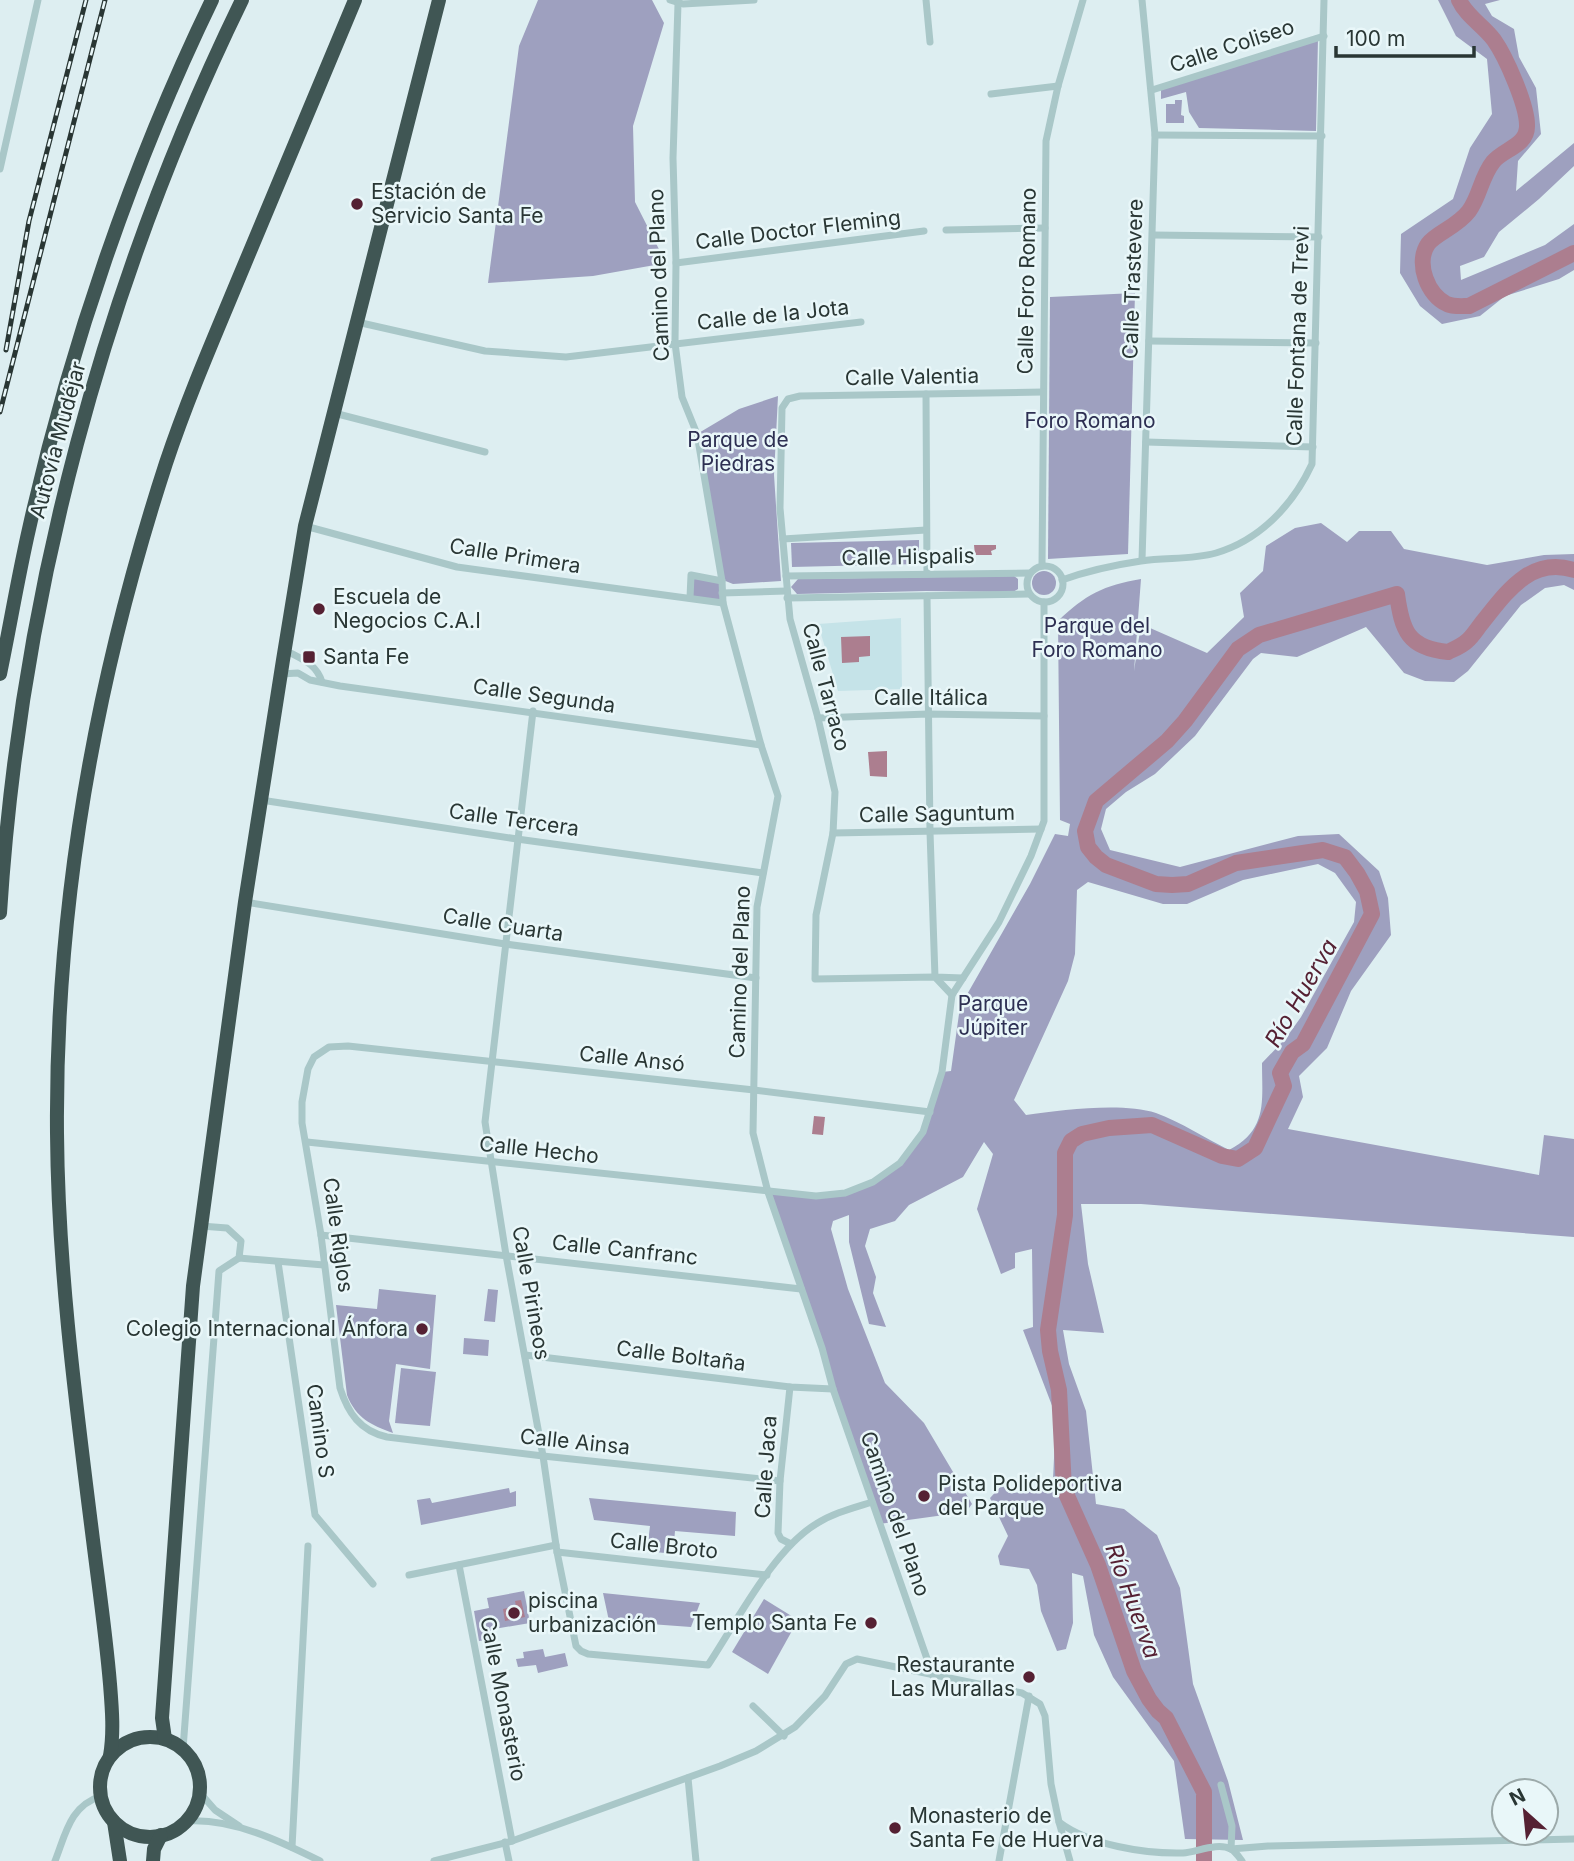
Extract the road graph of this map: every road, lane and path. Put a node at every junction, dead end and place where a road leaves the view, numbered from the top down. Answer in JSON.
{"nodes":[{"id":1,"x":38,"y":0,"type":"edge"},
{"id":2,"x":212,"y":0,"type":"edge"},
{"id":3,"x":242,"y":0,"type":"edge"},
{"id":4,"x":355,"y":0,"type":"edge"},
{"id":5,"x":439,"y":0,"type":"edge"},
{"id":6,"x":754,"y":0,"type":"edge"},
{"id":7,"x":926,"y":0,"type":"edge"},
{"id":8,"x":1083,"y":0,"type":"edge"},
{"id":9,"x":1142,"y":0,"type":"edge"},
{"id":10,"x":1324,"y":0,"type":"edge"},
{"id":11,"x":674,"y":2,"type":"edge"},
{"id":12,"x":691,"y":2,"type":"edge"},
{"id":13,"x":1324,"y":36,"type":"junction"},
{"id":14,"x":930,"y":42,"type":"dead end"},
{"id":15,"x":1058,"y":86,"type":"junction"},
{"id":16,"x":1152,"y":90,"type":"junction"},
{"id":17,"x":991,"y":93,"type":"dead end"},
{"id":18,"x":1155,"y":135,"type":"junction"},
{"id":19,"x":1322,"y":136,"type":"junction"},
{"id":20,"x":0,"y":169,"type":"edge"},
{"id":21,"x":1045,"y":228,"type":"junction"},
{"id":22,"x":946,"y":230,"type":"dead end"},
{"id":23,"x":924,"y":231,"type":"dead end"},
{"id":24,"x":1153,"y":235,"type":"junction"},
{"id":25,"x":1319,"y":237,"type":"junction"},
{"id":26,"x":676,"y":263,"type":"junction"},
{"id":27,"x":356,"y":322,"type":"junction"},
{"id":28,"x":861,"y":322,"type":"dead end"},
{"id":29,"x":1149,"y":341,"type":"junction"},
{"id":30,"x":675,"y":343,"type":"junction"},
{"id":31,"x":1315,"y":343,"type":"junction"},
{"id":32,"x":1043,"y":392,"type":"junction"},
{"id":33,"x":926,"y":394,"type":"junction"},
{"id":34,"x":784,"y":403,"type":"joint"},
{"id":35,"x":333,"y":412,"type":"junction"},
{"id":36,"x":1146,"y":442,"type":"junction"},
{"id":37,"x":1313,"y":447,"type":"junction"},
{"id":38,"x":485,"y":452,"type":"dead end"},
{"id":39,"x":305,"y":526,"type":"junction"},
{"id":40,"x":926,"y":530,"type":"junction"},
{"id":41,"x":783,"y":539,"type":"junction"},
{"id":42,"x":1142,"y":560,"type":"junction"},
{"id":43,"x":1042,"y":566,"type":"junction"},
{"id":44,"x":1030,"y":573,"type":"junction"},
{"id":45,"x":927,"y":574,"type":"junction"},
{"id":46,"x":786,"y":576,"type":"junction"},
{"id":47,"x":1062,"y":580,"type":"junction"},
{"id":48,"x":722,"y":581,"type":"junction"},
{"id":49,"x":722,"y":593,"type":"junction"},
{"id":50,"x":1029,"y":594,"type":"junction"},
{"id":51,"x":787,"y":595,"type":"junction"},
{"id":52,"x":927,"y":596,"type":"junction"},
{"id":53,"x":690,"y":598,"type":"junction"},
{"id":54,"x":1044,"y":602,"type":"junction"},
{"id":55,"x":723,"y":603,"type":"junction"},
{"id":56,"x":285,"y":650,"type":"junction"},
{"id":57,"x":0,"y":674,"type":"edge"},
{"id":58,"x":281,"y":674,"type":"junction"},
{"id":59,"x":322,"y":682,"type":"junction"},
{"id":60,"x":533,"y":711,"type":"junction"},
{"id":61,"x":928,"y":714,"type":"junction"},
{"id":62,"x":1044,"y":716,"type":"junction"},
{"id":63,"x":818,"y":718,"type":"junction"},
{"id":64,"x":761,"y":744,"type":"junction"},
{"id":65,"x":261,"y":800,"type":"junction"},
{"id":66,"x":1041,"y":829,"type":"junction"},
{"id":67,"x":930,"y":832,"type":"junction"},
{"id":68,"x":832,"y":833,"type":"junction"},
{"id":69,"x":517,"y":839,"type":"junction"},
{"id":70,"x":763,"y":873,"type":"junction"},
{"id":71,"x":245,"y":902,"type":"junction"},
{"id":72,"x":0,"y":912,"type":"edge"},
{"id":73,"x":505,"y":944,"type":"junction"},
{"id":74,"x":935,"y":977,"type":"junction"},
{"id":75,"x":756,"y":978,"type":"junction"},
{"id":76,"x":963,"y":978,"type":"junction"},
{"id":77,"x":952,"y":995,"type":"junction"},
{"id":78,"x":330,"y":1047,"type":"joint"},
{"id":79,"x":492,"y":1062,"type":"junction"},
{"id":80,"x":754,"y":1090,"type":"junction"},
{"id":81,"x":930,"y":1112,"type":"junction"},
{"id":82,"x":307,"y":1142,"type":"junction"},
{"id":83,"x":491,"y":1162,"type":"junction"},
{"id":84,"x":768,"y":1192,"type":"junction"},
{"id":85,"x":201,"y":1226,"type":"junction"},
{"id":86,"x":321,"y":1236,"type":"junction"},
{"id":87,"x":506,"y":1255,"type":"junction"},
{"id":88,"x":239,"y":1258,"type":"junction"},
{"id":89,"x":278,"y":1262,"type":"junction"},
{"id":90,"x":324,"y":1265,"type":"junction"},
{"id":91,"x":800,"y":1289,"type":"junction"},
{"id":92,"x":525,"y":1355,"type":"junction"},
{"id":93,"x":790,"y":1387,"type":"junction"},
{"id":94,"x":833,"y":1389,"type":"junction"},
{"id":95,"x":367,"y":1430,"type":"joint"},
{"id":96,"x":543,"y":1456,"type":"junction"},
{"id":97,"x":780,"y":1481,"type":"junction"},
{"id":98,"x":872,"y":1502,"type":"junction"},
{"id":99,"x":791,"y":1544,"type":"junction"},
{"id":100,"x":308,"y":1546,"type":"dead end"},
{"id":101,"x":557,"y":1548,"type":"junction"},
{"id":102,"x":458,"y":1565,"type":"junction"},
{"id":103,"x":409,"y":1575,"type":"dead end"},
{"id":104,"x":767,"y":1575,"type":"junction"},
{"id":105,"x":373,"y":1584,"type":"dead end"},
{"id":106,"x":708,"y":1665,"type":"joint"},
{"id":107,"x":933,"y":1676,"type":"junction"},
{"id":108,"x":1029,"y":1696,"type":"junction"},
{"id":109,"x":752,"y":1706,"type":"dead end"},
{"id":110,"x":784,"y":1736,"type":"junction"},
{"id":111,"x":165,"y":1739,"type":"junction"},
{"id":112,"x":183,"y":1749,"type":"junction"},
{"id":113,"x":110,"y":1756,"type":"junction"},
{"id":114,"x":688,"y":1778,"type":"junction"},
{"id":115,"x":1221,"y":1785,"type":"dead end"},
{"id":116,"x":201,"y":1794,"type":"junction"},
{"id":117,"x":101,"y":1796,"type":"junction"},
{"id":118,"x":187,"y":1821,"type":"junction"},
{"id":119,"x":114,"y":1822,"type":"junction"},
{"id":120,"x":1059,"y":1822,"type":"junction"},
{"id":121,"x":245,"y":1830,"type":"junction"},
{"id":122,"x":160,"y":1835,"type":"junction"},
{"id":123,"x":1574,"y":1839,"type":"edge"},
{"id":124,"x":509,"y":1841,"type":"junction"},
{"id":125,"x":292,"y":1847,"type":"junction"},
{"id":126,"x":1231,"y":1849,"type":"junction"},
{"id":127,"x":55,"y":1861,"type":"edge"},
{"id":128,"x":120,"y":1861,"type":"edge"},
{"id":129,"x":153,"y":1861,"type":"edge"},
{"id":130,"x":320,"y":1861,"type":"edge"},
{"id":131,"x":435,"y":1861,"type":"edge"},
{"id":132,"x":509,"y":1861,"type":"edge"},
{"id":133,"x":696,"y":1861,"type":"edge"},
{"id":134,"x":999,"y":1861,"type":"edge"},
{"id":135,"x":1070,"y":1861,"type":"edge"},
{"id":136,"x":1242,"y":1861,"type":"edge"}],
"edges":[{"from":1,"to":20,"type":"street"},
{"from":2,"to":57,"type":"highway","name":"Autovía Mudéjar"},
{"from":3,"to":72,"type":"highway","name":"Autovía Mudéjar"},
{"from":4,"to":113,"type":"highway"},
{"from":5,"to":27,"type":"highway"},
{"from":6,"to":12,"type":"street"},
{"from":7,"to":14,"type":"street"},
{"from":8,"to":15,"type":"street","name":"Calle Foro Romano"},
{"from":9,"to":16,"type":"street","name":"Calle Trastevere"},
{"from":10,"to":13,"type":"street","name":"Calle Fontana de Trevi"},
{"from":11,"to":12,"type":"street"},
{"from":11,"to":26,"type":"street","name":"Camino del Plano"},
{"from":13,"to":16,"type":"street","name":"Calle Coliseo"},
{"from":13,"to":19,"type":"street","name":"Calle Fontana de Trevi"},
{"from":15,"to":17,"type":"street"},
{"from":15,"to":21,"type":"street","name":"Calle Foro Romano"},
{"from":16,"to":18,"type":"street","name":"Calle Trastevere"},
{"from":18,"to":19,"type":"street"},
{"from":18,"to":24,"type":"street","name":"Calle Trastevere"},
{"from":19,"to":25,"type":"street","name":"Calle Fontana de Trevi"},
{"from":21,"to":22,"type":"street"},
{"from":21,"to":32,"type":"street","name":"Calle Foro Romano"},
{"from":23,"to":26,"type":"street","name":"Calle Doctor Fleming"},
{"from":24,"to":25,"type":"street"},
{"from":24,"to":29,"type":"street","name":"Calle Trastevere"},
{"from":25,"to":31,"type":"street","name":"Calle Fontana de Trevi"},
{"from":26,"to":30,"type":"street","name":"Camino del Plano"},
{"from":27,"to":30,"type":"street","name":"Calle de la Jota"},
{"from":27,"to":35,"type":"highway"},
{"from":28,"to":30,"type":"street","name":"Calle de la Jota"},
{"from":29,"to":31,"type":"street"},
{"from":29,"to":36,"type":"street","name":"Calle Trastevere"},
{"from":30,"to":48,"type":"street","name":"Camino del Plano"},
{"from":31,"to":37,"type":"street","name":"Calle Fontana de Trevi"},
{"from":32,"to":33,"type":"street","name":"Calle Valentia"},
{"from":32,"to":43,"type":"street","name":"Calle Foro Romano"},
{"from":33,"to":34,"type":"street","name":"Calle Valentia"},
{"from":33,"to":40,"type":"street"},
{"from":34,"to":41,"type":"street","name":"Calle Tarraco"},
{"from":35,"to":38,"type":"street"},
{"from":35,"to":39,"type":"highway"},
{"from":36,"to":37,"type":"street"},
{"from":36,"to":42,"type":"street","name":"Calle Trastevere"},
{"from":37,"to":42,"type":"street","name":"Calle Fontana de Trevi"},
{"from":39,"to":53,"type":"street","name":"Calle Primera"},
{"from":39,"to":56,"type":"highway"},
{"from":40,"to":41,"type":"street"},
{"from":40,"to":45,"type":"street"},
{"from":41,"to":46,"type":"street","name":"Calle Tarraco"},
{"from":42,"to":47,"type":"street","name":"Calle Fontana de Trevi"},
{"from":43,"to":44,"type":"street"},
{"from":43,"to":47,"type":"street"},
{"from":44,"to":45,"type":"street","name":"Calle Hispalis"},
{"from":44,"to":50,"type":"street"},
{"from":45,"to":46,"type":"street","name":"Calle Hispalis"},
{"from":46,"to":51,"type":"street","name":"Calle Tarraco"},
{"from":47,"to":54,"type":"street"},
{"from":48,"to":49,"type":"street","name":"Camino del Plano"},
{"from":48,"to":53,"type":"street"},
{"from":49,"to":51,"type":"street","name":"Calle Hispalis"},
{"from":49,"to":55,"type":"street","name":"Camino del Plano"},
{"from":50,"to":52,"type":"street","name":"Calle Hispalis"},
{"from":50,"to":54,"type":"street"},
{"from":51,"to":52,"type":"street","name":"Calle Hispalis"},
{"from":51,"to":63,"type":"street","name":"Calle Tarraco"},
{"from":52,"to":61,"type":"street"},
{"from":53,"to":55,"type":"street","name":"Calle Primera"},
{"from":54,"to":62,"type":"street"},
{"from":55,"to":64,"type":"street","name":"Camino del Plano"},
{"from":56,"to":58,"type":"highway"},
{"from":56,"to":59,"type":"street"},
{"from":58,"to":59,"type":"street","name":"Calle Segunda"},
{"from":58,"to":65,"type":"highway"},
{"from":59,"to":60,"type":"street","name":"Calle Segunda"},
{"from":60,"to":64,"type":"street","name":"Calle Segunda"},
{"from":60,"to":69,"type":"street","name":"Calle Pirineos"},
{"from":61,"to":62,"type":"street","name":"Calle Itálica"},
{"from":61,"to":63,"type":"street","name":"Calle Itálica"},
{"from":61,"to":67,"type":"street"},
{"from":62,"to":66,"type":"street"},
{"from":63,"to":68,"type":"street","name":"Calle Tarraco"},
{"from":64,"to":70,"type":"street","name":"Camino del Plano"},
{"from":65,"to":69,"type":"street","name":"Calle Tercera"},
{"from":65,"to":71,"type":"highway"},
{"from":66,"to":67,"type":"street","name":"Calle Saguntum"},
{"from":66,"to":76,"type":"street"},
{"from":67,"to":68,"type":"street","name":"Calle Saguntum"},
{"from":67,"to":74,"type":"street"},
{"from":68,"to":74,"type":"street","name":"Calle Tarraco"},
{"from":69,"to":70,"type":"street","name":"Calle Tercera"},
{"from":69,"to":73,"type":"street","name":"Calle Pirineos"},
{"from":70,"to":75,"type":"street","name":"Camino del Plano"},
{"from":71,"to":73,"type":"street","name":"Calle Cuarta"},
{"from":71,"to":85,"type":"highway"},
{"from":73,"to":75,"type":"street","name":"Calle Cuarta"},
{"from":73,"to":79,"type":"street","name":"Calle Pirineos"},
{"from":74,"to":76,"type":"street"},
{"from":74,"to":77,"type":"street"},
{"from":75,"to":80,"type":"street","name":"Camino del Plano"},
{"from":76,"to":77,"type":"street"},
{"from":77,"to":81,"type":"street","name":"Calle Hecho"},
{"from":78,"to":79,"type":"street","name":"Calle Ansó"},
{"from":78,"to":82,"type":"street","name":"Calle Riglos"},
{"from":79,"to":80,"type":"street","name":"Calle Ansó"},
{"from":79,"to":83,"type":"street","name":"Calle Pirineos"},
{"from":80,"to":81,"type":"street","name":"Calle Ansó"},
{"from":80,"to":84,"type":"street","name":"Camino del Plano"},
{"from":81,"to":84,"type":"street","name":"Calle Hecho"},
{"from":82,"to":83,"type":"street","name":"Calle Hecho"},
{"from":82,"to":86,"type":"street","name":"Calle Riglos"},
{"from":83,"to":84,"type":"street","name":"Calle Hecho"},
{"from":83,"to":87,"type":"street","name":"Calle Pirineos"},
{"from":84,"to":91,"type":"street","name":"Camino del Plano"},
{"from":85,"to":88,"type":"street"},
{"from":85,"to":111,"type":"highway"},
{"from":86,"to":87,"type":"street","name":"Calle Canfranc"},
{"from":86,"to":90,"type":"street","name":"Calle Riglos"},
{"from":87,"to":91,"type":"street","name":"Calle Canfranc"},
{"from":87,"to":92,"type":"street","name":"Calle Pirineos"},
{"from":88,"to":89,"type":"street"},
{"from":88,"to":112,"type":"street"},
{"from":89,"to":90,"type":"street"},
{"from":89,"to":105,"type":"street","name":"Camino S"},
{"from":90,"to":95,"type":"street","name":"Calle Riglos"},
{"from":91,"to":94,"type":"street","name":"Camino del Plano"},
{"from":92,"to":93,"type":"street","name":"Calle Boltaña"},
{"from":92,"to":96,"type":"street","name":"Calle Pirineos"},
{"from":93,"to":94,"type":"street","name":"Calle Boltaña"},
{"from":93,"to":97,"type":"street","name":"Calle Jaca"},
{"from":94,"to":98,"type":"street","name":"Camino del Plano"},
{"from":95,"to":96,"type":"street","name":"Calle Ainsa"},
{"from":96,"to":97,"type":"street","name":"Calle Ainsa"},
{"from":96,"to":101,"type":"street","name":"Calle Pirineos"},
{"from":97,"to":99,"type":"street","name":"Calle Jaca"},
{"from":98,"to":99,"type":"street","name":"Calle Jaca"},
{"from":98,"to":107,"type":"street","name":"Camino del Plano"},
{"from":99,"to":104,"type":"street","name":"Calle Jaca"},
{"from":100,"to":125,"type":"street"},
{"from":101,"to":102,"type":"street","name":"Calle Broto"},
{"from":101,"to":104,"type":"street","name":"Calle Broto"},
{"from":101,"to":106,"type":"street","name":"Calle Pirineos"},
{"from":102,"to":103,"type":"street","name":"Calle Broto"},
{"from":102,"to":124,"type":"street","name":"Calle Monasterio"},
{"from":104,"to":106,"type":"street","name":"Calle Jaca"},
{"from":107,"to":108,"type":"street"},
{"from":107,"to":110,"type":"street"},
{"from":108,"to":120,"type":"street"},
{"from":108,"to":134,"type":"street"},
{"from":109,"to":110,"type":"street"},
{"from":110,"to":114,"type":"street"},
{"from":111,"to":112,"type":"highway"},
{"from":111,"to":113,"type":"highway"},
{"from":112,"to":116,"type":"highway"},
{"from":113,"to":117,"type":"highway"},
{"from":114,"to":124,"type":"street"},
{"from":114,"to":133,"type":"street"},
{"from":115,"to":126,"type":"street"},
{"from":116,"to":118,"type":"highway"},
{"from":116,"to":121,"type":"street"},
{"from":117,"to":119,"type":"highway"},
{"from":117,"to":127,"type":"street"},
{"from":118,"to":121,"type":"street"},
{"from":118,"to":122,"type":"highway"},
{"from":119,"to":122,"type":"highway"},
{"from":119,"to":128,"type":"highway"},
{"from":120,"to":126,"type":"street"},
{"from":120,"to":135,"type":"street"},
{"from":121,"to":125,"type":"street"},
{"from":122,"to":129,"type":"highway"},
{"from":123,"to":126,"type":"street"},
{"from":124,"to":131,"type":"street"},
{"from":124,"to":132,"type":"street","name":"Calle Monasterio"},
{"from":125,"to":130,"type":"street"},
{"from":126,"to":136,"type":"street"}]}
